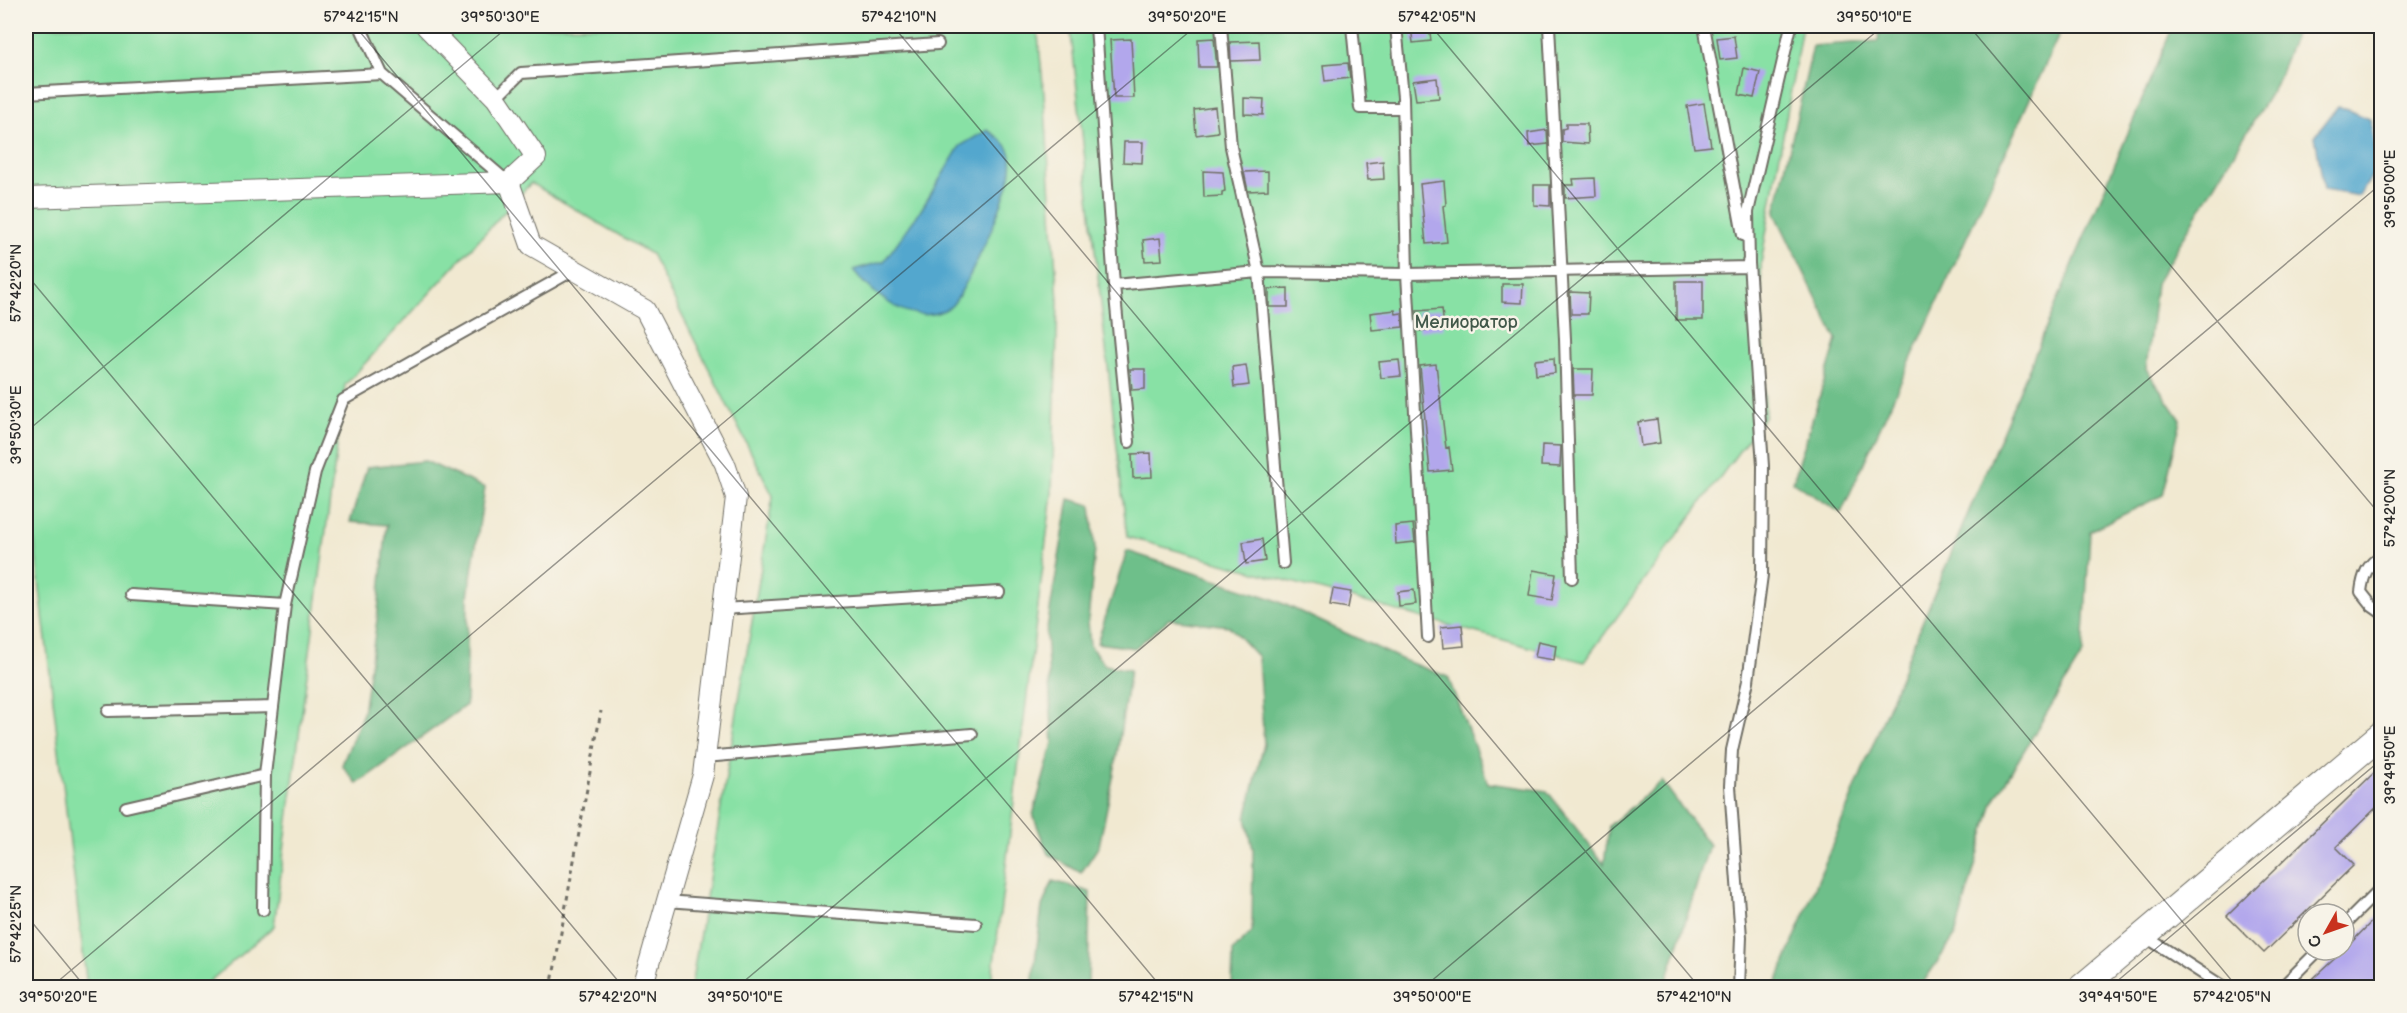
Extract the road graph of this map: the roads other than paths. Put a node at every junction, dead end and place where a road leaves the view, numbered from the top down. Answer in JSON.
{"nodes":[{"id":1,"x":360,"y":26,"type":"edge"},
{"id":2,"x":426,"y":26,"type":"edge"},
{"id":3,"x":1096,"y":26,"type":"edge"},
{"id":4,"x":1221,"y":26,"type":"edge"},
{"id":5,"x":1352,"y":26,"type":"edge"},
{"id":6,"x":1396,"y":26,"type":"edge"},
{"id":7,"x":1549,"y":26,"type":"edge"},
{"id":8,"x":1704,"y":26,"type":"edge"},
{"id":9,"x":1791,"y":26,"type":"edge"},
{"id":10,"x":939,"y":44,"type":"dead end"},
{"id":11,"x":382,"y":74,"type":"junction"},
{"id":12,"x":26,"y":93,"type":"edge"},
{"id":13,"x":496,"y":98,"type":"junction"},
{"id":14,"x":1403,"y":108,"type":"junction"},
{"id":15,"x":508,"y":182,"type":"junction"},
{"id":16,"x":26,"y":198,"type":"edge"},
{"id":17,"x":1749,"y":267,"type":"junction"},
{"id":18,"x":574,"y":270,"type":"junction"},
{"id":19,"x":1560,"y":270,"type":"junction"},
{"id":20,"x":1259,"y":272,"type":"junction"},
{"id":21,"x":1407,"y":274,"type":"junction"},
{"id":22,"x":1114,"y":285,"type":"junction"},
{"id":23,"x":1129,"y":442,"type":"dead end"},
{"id":24,"x":2382,"y":555,"type":"edge"},
{"id":25,"x":1283,"y":563,"type":"dead end"},
{"id":26,"x":1572,"y":578,"type":"dead end"},
{"id":27,"x":999,"y":592,"type":"dead end"},
{"id":28,"x":131,"y":595,"type":"dead end"},
{"id":29,"x":285,"y":605,"type":"junction"},
{"id":30,"x":722,"y":609,"type":"junction"},
{"id":31,"x":2382,"y":613,"type":"edge"},
{"id":32,"x":1428,"y":637,"type":"dead end"},
{"id":33,"x":273,"y":707,"type":"junction"},
{"id":34,"x":108,"y":711,"type":"dead end"},
{"id":35,"x":972,"y":734,"type":"dead end"},
{"id":36,"x":2382,"y":734,"type":"edge"},
{"id":37,"x":705,"y":757,"type":"junction"},
{"id":38,"x":265,"y":775,"type":"junction"},
{"id":39,"x":126,"y":807,"type":"dead end"},
{"id":40,"x":2382,"y":887,"type":"edge"},
{"id":41,"x":666,"y":901,"type":"junction"},
{"id":42,"x":263,"y":910,"type":"dead end"},
{"id":43,"x":2356,"y":913,"type":"edge"},
{"id":44,"x":976,"y":924,"type":"dead end"},
{"id":45,"x":2143,"y":935,"type":"junction"},
{"id":46,"x":2307,"y":962,"type":"edge"},
{"id":47,"x":642,"y":987,"type":"edge"},
{"id":48,"x":1739,"y":987,"type":"edge"},
{"id":49,"x":2081,"y":987,"type":"edge"},
{"id":50,"x":2225,"y":987,"type":"edge"},
{"id":51,"x":2282,"y":987,"type":"edge"}],
"edges":[{"from":1,"to":11,"type":"lane"},
{"from":2,"to":13,"type":"street"},
{"from":3,"to":22,"type":"lane"},
{"from":4,"to":20,"type":"lane"},
{"from":5,"to":14,"type":"lane"},
{"from":6,"to":14,"type":"lane"},
{"from":7,"to":19,"type":"lane"},
{"from":8,"to":17,"type":"lane"},
{"from":9,"to":17,"type":"lane"},
{"from":10,"to":13,"type":"lane"},
{"from":11,"to":12,"type":"lane"},
{"from":11,"to":15,"type":"lane"},
{"from":13,"to":15,"type":"street"},
{"from":14,"to":21,"type":"lane"},
{"from":15,"to":16,"type":"street"},
{"from":15,"to":18,"type":"street"},
{"from":17,"to":19,"type":"lane"},
{"from":17,"to":48,"type":"lane"},
{"from":18,"to":29,"type":"lane"},
{"from":18,"to":30,"type":"street"},
{"from":19,"to":21,"type":"lane"},
{"from":19,"to":26,"type":"lane"},
{"from":20,"to":21,"type":"lane"},
{"from":20,"to":22,"type":"lane"},
{"from":20,"to":25,"type":"lane"},
{"from":21,"to":32,"type":"lane"},
{"from":22,"to":23,"type":"lane"},
{"from":24,"to":31,"type":"lane"},
{"from":27,"to":30,"type":"lane"},
{"from":28,"to":29,"type":"lane"},
{"from":29,"to":33,"type":"lane"},
{"from":30,"to":37,"type":"street"},
{"from":33,"to":34,"type":"lane"},
{"from":33,"to":38,"type":"lane"},
{"from":35,"to":37,"type":"lane"},
{"from":36,"to":45,"type":"street"},
{"from":37,"to":41,"type":"street"},
{"from":38,"to":39,"type":"lane"},
{"from":38,"to":42,"type":"lane"},
{"from":40,"to":43,"type":"lane"},
{"from":41,"to":44,"type":"lane"},
{"from":41,"to":47,"type":"street"},
{"from":45,"to":49,"type":"street"},
{"from":45,"to":50,"type":"lane"},
{"from":46,"to":51,"type":"lane"}]}
